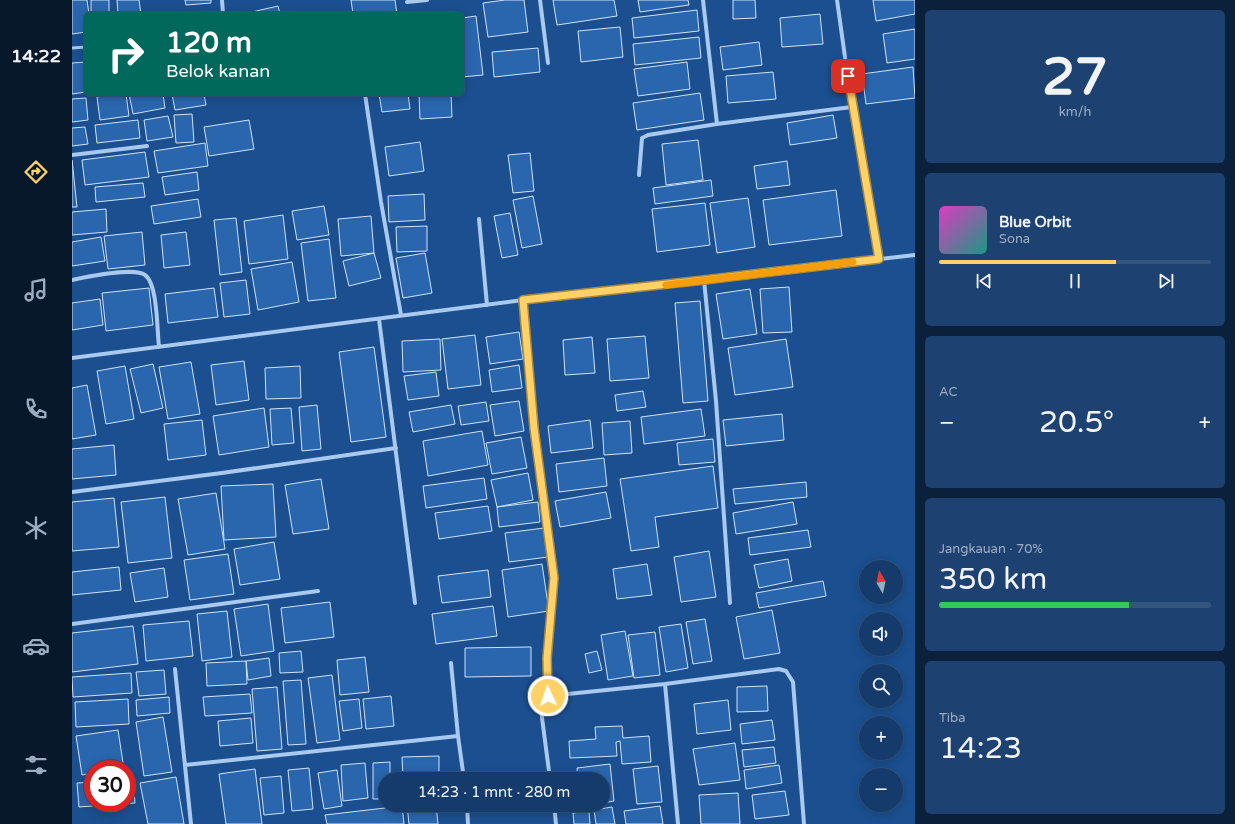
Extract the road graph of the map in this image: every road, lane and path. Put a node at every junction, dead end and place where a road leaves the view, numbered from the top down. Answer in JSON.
{"nodes":[{"id":1,"x":222,"y":0,"type":"edge"},
{"id":2,"x":427,"y":0,"type":"edge"},
{"id":3,"x":540,"y":0,"type":"edge"},
{"id":4,"x":703,"y":0,"type":"edge"},
{"id":5,"x":837,"y":0,"type":"edge"},
{"id":6,"x":407,"y":2,"type":"dead end"},
{"id":7,"x":223,"y":12,"type":"edge"},
{"id":8,"x":84,"y":47,"type":"edge"},
{"id":9,"x":72,"y":48,"type":"edge"},
{"id":10,"x":548,"y":63,"type":"dead end"},
{"id":11,"x":365,"y":96,"type":"edge"},
{"id":12,"x":852,"y":107,"type":"junction"},
{"id":13,"x":717,"y":124,"type":"junction"},
{"id":14,"x":147,"y":146,"type":"dead end"},
{"id":15,"x":72,"y":155,"type":"edge"},
{"id":16,"x":639,"y":175,"type":"dead end"},
{"id":17,"x":478,"y":220,"type":"dead end"},
{"id":18,"x":915,"y":255,"type":"edge"},
{"id":19,"x":879,"y":259,"type":"junction"},
{"id":20,"x":72,"y":280,"type":"edge"},
{"id":21,"x":704,"y":280,"type":"junction"},
{"id":22,"x":523,"y":300,"type":"junction"},
{"id":23,"x":487,"y":305,"type":"junction"},
{"id":24,"x":401,"y":316,"type":"junction"},
{"id":25,"x":379,"y":319,"type":"junction"},
{"id":26,"x":159,"y":347,"type":"junction"},
{"id":27,"x":72,"y":358,"type":"edge"},
{"id":28,"x":396,"y":448,"type":"junction"},
{"id":29,"x":72,"y":492,"type":"edge"},
{"id":30,"x":318,"y":591,"type":"dead end"},
{"id":31,"x":415,"y":603,"type":"dead end"},
{"id":32,"x":730,"y":603,"type":"dead end"},
{"id":33,"x":72,"y":624,"type":"edge"},
{"id":34,"x":451,"y":663,"type":"dead end"},
{"id":35,"x":175,"y":669,"type":"dead end"},
{"id":36,"x":665,"y":684,"type":"junction"},
{"id":37,"x":548,"y":696,"type":"junction"},
{"id":38,"x":458,"y":736,"type":"junction"},
{"id":39,"x":185,"y":764,"type":"junction"},
{"id":40,"x":463,"y":772,"type":"edge"},
{"id":41,"x":549,"y":772,"type":"edge"},
{"id":42,"x":467,"y":812,"type":"edge"},
{"id":43,"x":555,"y":812,"type":"edge"},
{"id":44,"x":191,"y":824,"type":"edge"},
{"id":45,"x":468,"y":824,"type":"edge"},
{"id":46,"x":556,"y":824,"type":"edge"},
{"id":47,"x":678,"y":824,"type":"edge"},
{"id":48,"x":804,"y":824,"type":"edge"}],
"edges":[{"from":1,"to":7,"type":"street"},
{"from":2,"to":6,"type":"street"},
{"from":3,"to":10,"type":"street"},
{"from":4,"to":13,"type":"street"},
{"from":5,"to":12,"type":"street"},
{"from":8,"to":9,"type":"lane"},
{"from":11,"to":24,"type":"street"},
{"from":12,"to":13,"type":"street"},
{"from":12,"to":19,"type":"street"},
{"from":13,"to":16,"type":"street"},
{"from":14,"to":15,"type":"street"},
{"from":17,"to":23,"type":"street"},
{"from":18,"to":19,"type":"street"},
{"from":19,"to":21,"type":"street"},
{"from":20,"to":26,"type":"street"},
{"from":21,"to":22,"type":"street"},
{"from":21,"to":32,"type":"street"},
{"from":22,"to":23,"type":"street"},
{"from":22,"to":37,"type":"street"},
{"from":23,"to":24,"type":"street"},
{"from":24,"to":25,"type":"street"},
{"from":25,"to":26,"type":"street"},
{"from":25,"to":28,"type":"street"},
{"from":26,"to":27,"type":"street"},
{"from":28,"to":29,"type":"street"},
{"from":28,"to":31,"type":"street"},
{"from":30,"to":33,"type":"street"},
{"from":34,"to":38,"type":"street"},
{"from":35,"to":39,"type":"street"},
{"from":36,"to":37,"type":"street"},
{"from":36,"to":47,"type":"street"},
{"from":36,"to":48,"type":"street"},
{"from":37,"to":41,"type":"street"},
{"from":38,"to":39,"type":"street"},
{"from":38,"to":40,"type":"street"},
{"from":39,"to":44,"type":"street"},
{"from":42,"to":45,"type":"street"},
{"from":43,"to":46,"type":"street"}]}
